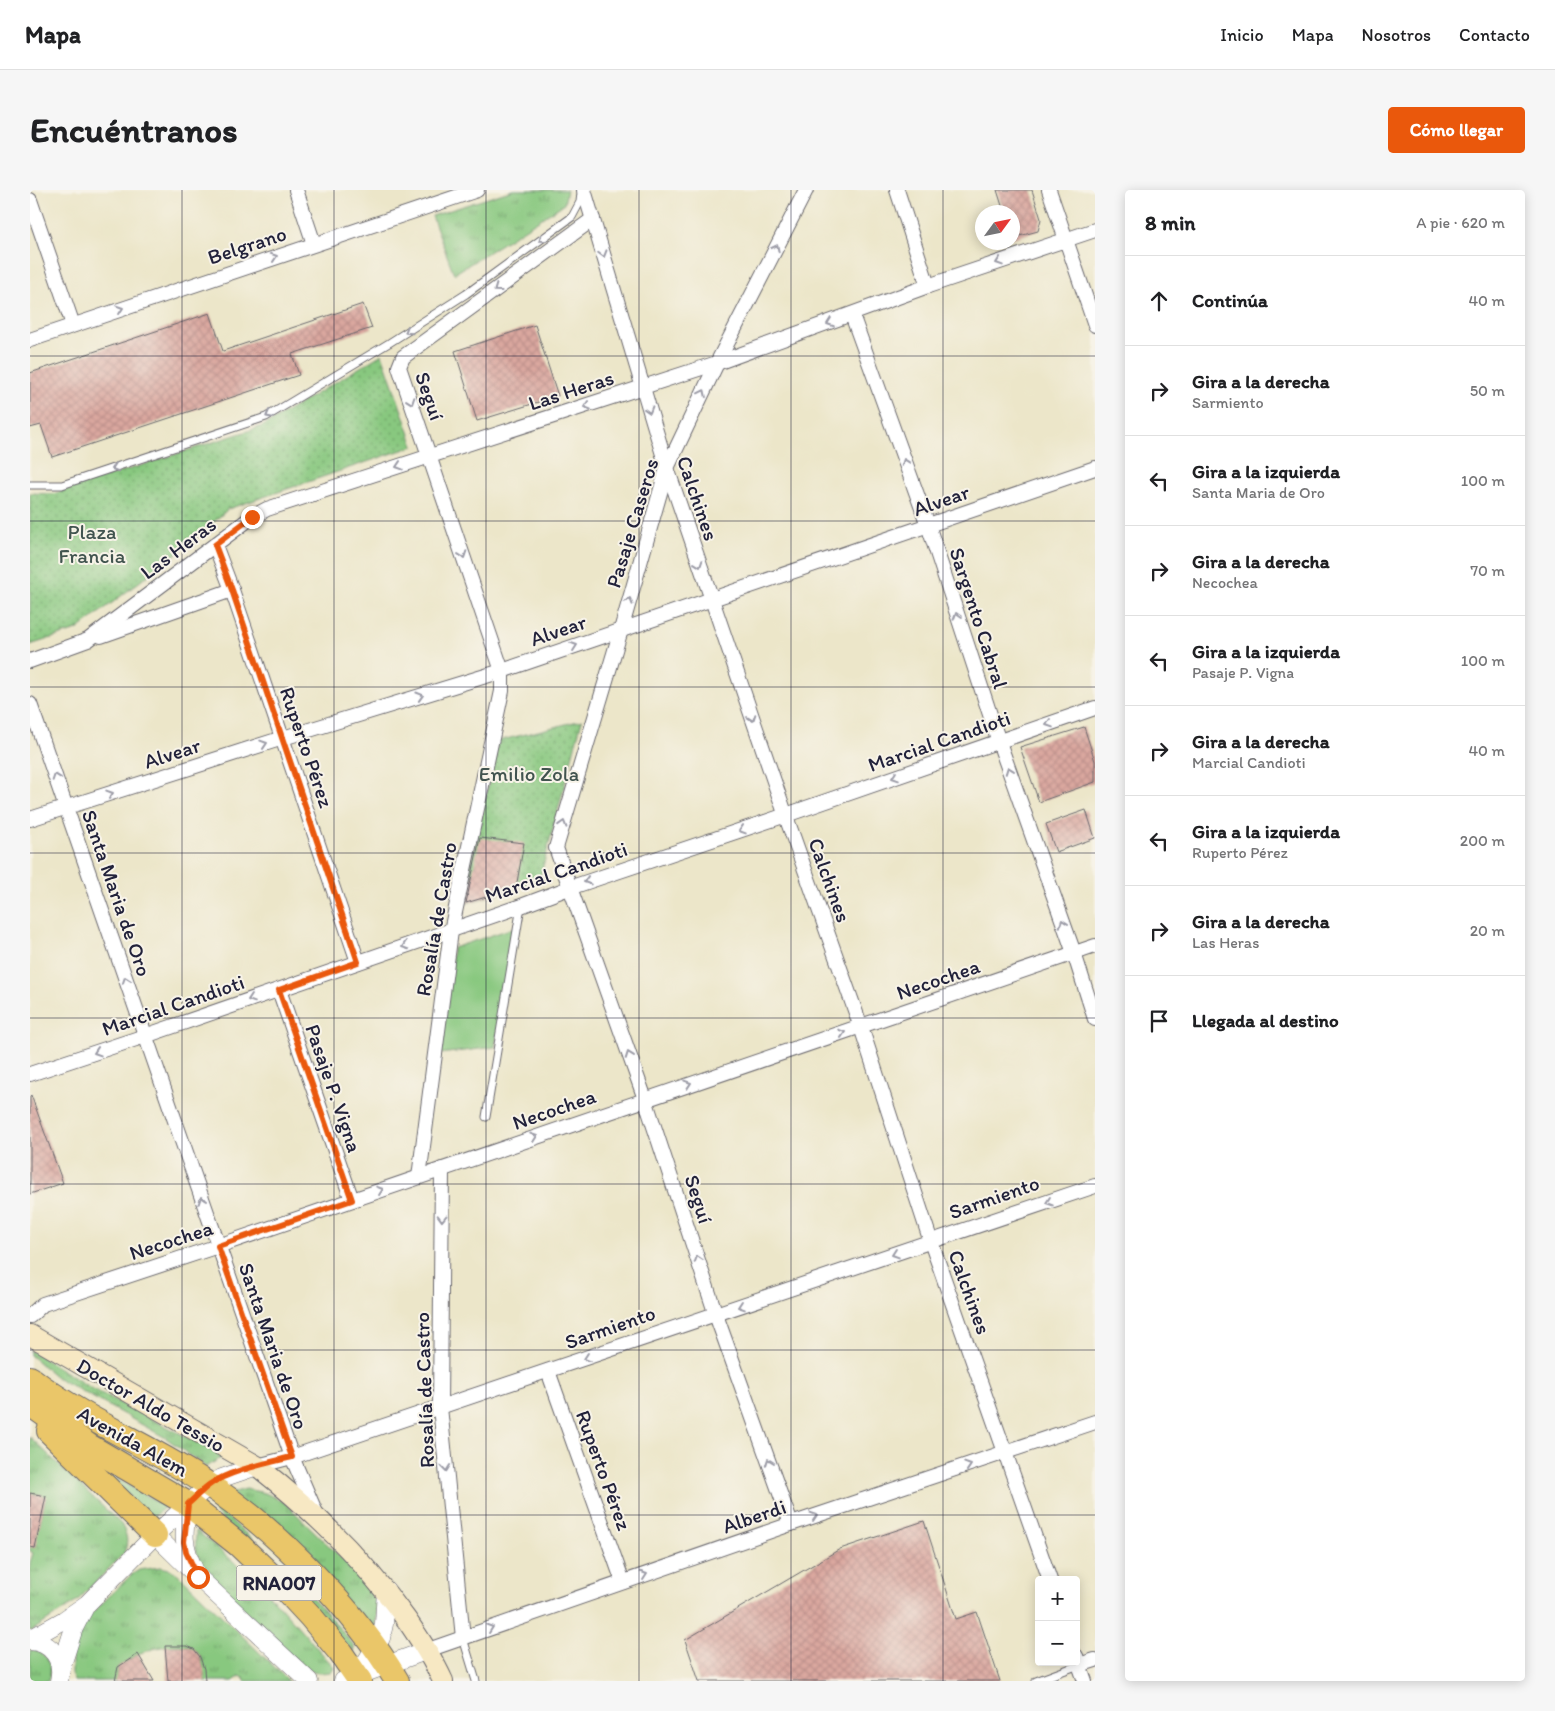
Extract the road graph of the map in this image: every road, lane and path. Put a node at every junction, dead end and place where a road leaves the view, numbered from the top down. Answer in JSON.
{"nodes":[{"id":1,"x":296,"y":190,"type":"edge"},
{"id":2,"x":477,"y":190,"type":"edge"},
{"id":3,"x":583,"y":190,"type":"edge"},
{"id":4,"x":806,"y":190,"type":"edge"},
{"id":5,"x":897,"y":190,"type":"edge"},
{"id":6,"x":1049,"y":190,"type":"edge"},
{"id":7,"x":30,"y":200,"type":"edge"},
{"id":8,"x":593,"y":219,"type":"junction"},
{"id":9,"x":1095,"y":230,"type":"edge"},
{"id":10,"x":1065,"y":240,"type":"junction"},
{"id":11,"x":314,"y":244,"type":"junction"},
{"id":12,"x":928,"y":286,"type":"junction"},
{"id":13,"x":852,"y":315,"type":"junction"},
{"id":14,"x":73,"y":325,"type":"junction"},
{"id":15,"x":1095,"y":326,"type":"edge"},
{"id":16,"x":30,"y":340,"type":"edge"},
{"id":17,"x":717,"y":363,"type":"junction"},
{"id":18,"x":642,"y":388,"type":"junction"},
{"id":19,"x":430,"y":456,"type":"junction"},
{"id":20,"x":667,"y":468,"type":"junction"},
{"id":21,"x":1095,"y":468,"type":"edge"},
{"id":22,"x":30,"y":485,"type":"edge"},
{"id":23,"x":928,"y":525,"type":"junction"},
{"id":24,"x":215,"y":545,"type":"junction"},
{"id":25,"x":232,"y":590,"type":"junction"},
{"id":26,"x":712,"y":600,"type":"junction"},
{"id":27,"x":621,"y":630,"type":"junction"},
{"id":28,"x":88,"y":640,"type":"junction"},
{"id":29,"x":30,"y":661,"type":"edge"},
{"id":30,"x":502,"y":671,"type":"junction"},
{"id":31,"x":30,"y":704,"type":"edge"},
{"id":32,"x":1095,"y":708,"type":"edge"},
{"id":33,"x":283,"y":738,"type":"junction"},
{"id":34,"x":999,"y":742,"type":"junction"},
{"id":35,"x":67,"y":808,"type":"junction"},
{"id":36,"x":786,"y":815,"type":"junction"},
{"id":37,"x":30,"y":820,"type":"edge"},
{"id":38,"x":569,"y":888,"type":"junction"},
{"id":39,"x":521,"y":906,"type":"junction"},
{"id":40,"x":451,"y":931,"type":"junction"},
{"id":41,"x":1095,"y":946,"type":"edge"},
{"id":42,"x":1074,"y":953,"type":"junction"},
{"id":43,"x":358,"y":962,"type":"junction"},
{"id":44,"x":279,"y":990,"type":"junction"},
{"id":45,"x":1095,"y":1020,"type":"edge"},
{"id":46,"x":861,"y":1027,"type":"junction"},
{"id":47,"x":145,"y":1036,"type":"junction"},
{"id":48,"x":30,"y":1074,"type":"edge"},
{"id":49,"x":645,"y":1098,"type":"junction"},
{"id":50,"x":486,"y":1117,"type":"dead end"},
{"id":51,"x":442,"y":1169,"type":"junction"},
{"id":52,"x":419,"y":1176,"type":"junction"},
{"id":53,"x":1095,"y":1186,"type":"edge"},
{"id":54,"x":352,"y":1200,"type":"junction"},
{"id":55,"x":931,"y":1242,"type":"junction"},
{"id":56,"x":218,"y":1246,"type":"junction"},
{"id":57,"x":716,"y":1314,"type":"junction"},
{"id":58,"x":30,"y":1316,"type":"edge"},
{"id":59,"x":30,"y":1335,"type":"edge"},
{"id":60,"x":548,"y":1371,"type":"junction"},
{"id":61,"x":30,"y":1378,"type":"edge"},
{"id":62,"x":30,"y":1404,"type":"edge"},
{"id":63,"x":440,"y":1407,"type":"junction"},
{"id":64,"x":30,"y":1412,"type":"edge"},
{"id":65,"x":1095,"y":1422,"type":"edge"},
{"id":66,"x":1006,"y":1453,"type":"junction"},
{"id":67,"x":292,"y":1457,"type":"junction"},
{"id":68,"x":257,"y":1466,"type":"junction"},
{"id":69,"x":209,"y":1485,"type":"junction"},
{"id":70,"x":188,"y":1504,"type":"junction"},
{"id":71,"x":318,"y":1518,"type":"junction"},
{"id":72,"x":791,"y":1524,"type":"junction"},
{"id":73,"x":155,"y":1535,"type":"junction"},
{"id":74,"x":1049,"y":1576,"type":"edge"},
{"id":75,"x":198,"y":1577,"type":"junction"},
{"id":76,"x":623,"y":1582,"type":"junction"},
{"id":77,"x":386,"y":1590,"type":"junction"},
{"id":78,"x":87,"y":1604,"type":"junction"},
{"id":79,"x":463,"y":1638,"type":"junction"},
{"id":80,"x":30,"y":1640,"type":"edge"},
{"id":81,"x":428,"y":1650,"type":"junction"},
{"id":82,"x":1095,"y":1660,"type":"edge"},
{"id":83,"x":1080,"y":1661,"type":"edge"},
{"id":84,"x":387,"y":1665,"type":"edge"},
{"id":85,"x":1068,"y":1666,"type":"edge"},
{"id":86,"x":1080,"y":1666,"type":"edge"},
{"id":87,"x":61,"y":1676,"type":"edge"},
{"id":88,"x":353,"y":1679,"type":"edge"},
{"id":89,"x":310,"y":1681,"type":"edge"},
{"id":90,"x":443,"y":1681,"type":"edge"},
{"id":91,"x":476,"y":1681,"type":"edge"},
{"id":92,"x":1036,"y":1681,"type":"edge"},
{"id":93,"x":1085,"y":1681,"type":"edge"}],
"edges":[{"from":1,"to":11,"type":"street"},
{"from":2,"to":11,"type":"street","name":"Belgrano"},
{"from":3,"to":8,"type":"street","name":"Calchines"},
{"from":3,"to":22,"type":"lane","one_way":true},
{"from":17,"to":4,"type":"street","name":"Pasaje Caseros","one_way":true},
{"from":5,"to":12,"type":"street"},
{"from":6,"to":10,"type":"street"},
{"from":7,"to":14,"type":"street"},
{"from":8,"to":18,"type":"street","name":"Calchines","one_way":true},
{"from":8,"to":19,"type":"street","name":"Seguí","one_way":true},
{"from":9,"to":10,"type":"street","name":"Las Heras"},
{"from":10,"to":12,"type":"street","name":"Las Heras","one_way":true},
{"from":10,"to":15,"type":"street"},
{"from":14,"to":11,"type":"street","name":"Belgrano","one_way":true},
{"from":12,"to":13,"type":"street","name":"Las Heras"},
{"from":13,"to":17,"type":"street","name":"Las Heras","one_way":true},
{"from":23,"to":13,"type":"street","name":"Sargento Cabral","one_way":true},
{"from":14,"to":16,"type":"street","name":"Belgrano"},
{"from":17,"to":18,"type":"street","name":"Las Heras"},
{"from":20,"to":17,"type":"street","name":"Pasaje Caseros","one_way":true},
{"from":18,"to":19,"type":"street","name":"Las Heras","one_way":true},
{"from":18,"to":20,"type":"street","name":"Calchines","one_way":true},
{"from":19,"to":24,"type":"street","name":"Las Heras","one_way":true},
{"from":19,"to":30,"type":"street","name":"Seguí","one_way":true},
{"from":20,"to":26,"type":"street","name":"Calchines","one_way":true},
{"from":27,"to":20,"type":"street","name":"Pasaje Caseros","one_way":true},
{"from":21,"to":23,"type":"street","name":"Alvear"},
{"from":23,"to":26,"type":"street","name":"Alvear"},
{"from":34,"to":23,"type":"street","name":"Sargento Cabral","one_way":true},
{"from":24,"to":25,"type":"street","name":"Ruperto Pérez"},
{"from":24,"to":28,"type":"street","name":"Las Heras"},
{"from":25,"to":28,"type":"street","name":"Las Heras"},
{"from":25,"to":33,"type":"street","name":"Ruperto Pérez"},
{"from":26,"to":27,"type":"street","name":"Alvear"},
{"from":26,"to":36,"type":"street","name":"Calchines","one_way":true},
{"from":30,"to":27,"type":"street","name":"Alvear","one_way":true},
{"from":38,"to":27,"type":"street","name":"Pasaje Caseros","one_way":true},
{"from":28,"to":29,"type":"street","name":"Las Heras"},
{"from":33,"to":30,"type":"street","name":"Alvear","one_way":true},
{"from":30,"to":40,"type":"street","name":"Rosalía de Castro"},
{"from":35,"to":31,"type":"street","name":"Santa Maria de Oro","one_way":true},
{"from":32,"to":34,"type":"street","name":"Marcial Candioti","one_way":true},
{"from":35,"to":33,"type":"street","name":"Alvear","one_way":true},
{"from":33,"to":43,"type":"street","name":"Ruperto Pérez"},
{"from":34,"to":36,"type":"street","name":"Marcial Candioti","one_way":true},
{"from":42,"to":34,"type":"street","name":"Sargento Cabral","one_way":true},
{"from":35,"to":37,"type":"street","name":"Alvear"},
{"from":47,"to":35,"type":"street","name":"Santa Maria de Oro","one_way":true},
{"from":36,"to":38,"type":"street","name":"Marcial Candioti","one_way":true},
{"from":36,"to":46,"type":"street","name":"Calchines"},
{"from":38,"to":39,"type":"street","name":"Marcial Candioti"},
{"from":49,"to":38,"type":"street","name":"Seguí","one_way":true},
{"from":39,"to":40,"type":"street","name":"Marcial Candioti"},
{"from":39,"to":50,"type":"lane"},
{"from":40,"to":43,"type":"street","name":"Marcial Candioti","one_way":true},
{"from":40,"to":52,"type":"street","name":"Rosalía de Castro"},
{"from":41,"to":42,"type":"street","name":"Necochea"},
{"from":42,"to":45,"type":"street","name":"Sargento Cabral"},
{"from":42,"to":46,"type":"street","name":"Necochea"},
{"from":43,"to":44,"type":"street","name":"Marcial Candioti"},
{"from":44,"to":47,"type":"street","name":"Marcial Candioti","one_way":true},
{"from":44,"to":54,"type":"street","name":"Pasaje P. Vigna"},
{"from":49,"to":46,"type":"street","name":"Necochea","one_way":true},
{"from":46,"to":55,"type":"street","name":"Calchines"},
{"from":47,"to":48,"type":"street","name":"Marcial Candioti","one_way":true},
{"from":56,"to":47,"type":"street","name":"Santa Maria de Oro","one_way":true},
{"from":51,"to":49,"type":"street","name":"Necochea","one_way":true},
{"from":57,"to":49,"type":"street","name":"Seguí","one_way":true},
{"from":51,"to":52,"type":"street","name":"Necochea"},
{"from":51,"to":63,"type":"street","name":"Rosalía de Castro","one_way":true},
{"from":54,"to":52,"type":"street","name":"Necochea","one_way":true},
{"from":53,"to":55,"type":"street","name":"Sarmiento","one_way":true},
{"from":54,"to":56,"type":"street","name":"Necochea"},
{"from":55,"to":57,"type":"street","name":"Sarmiento","one_way":true},
{"from":55,"to":66,"type":"street","name":"Calchines"},
{"from":56,"to":58,"type":"street","name":"Necochea"},
{"from":56,"to":67,"type":"street","name":"Santa Maria de Oro"},
{"from":57,"to":60,"type":"street","name":"Sarmiento","one_way":true},
{"from":72,"to":57,"type":"street","name":"Seguí","one_way":true},
{"from":59,"to":68,"type":"main road","name":"Doctor Aldo Tessio"},
{"from":60,"to":63,"type":"street","name":"Sarmiento"},
{"from":60,"to":76,"type":"street","name":"Ruperto Pérez"},
{"from":61,"to":69,"type":"highway","name":"Avenida Alem","number":"RNA007"},
{"from":62,"to":70,"type":"highway","name":"Avenida Alem","number":"RNA007"},
{"from":63,"to":67,"type":"street","name":"Sarmiento"},
{"from":63,"to":79,"type":"street","name":"Rosalía de Castro","one_way":true},
{"from":64,"to":73,"type":"highway"},
{"from":65,"to":66,"type":"street","name":"Alberdi"},
{"from":72,"to":66,"type":"street","name":"Alberdi","one_way":true},
{"from":66,"to":74,"type":"street","name":"Calchines"},
{"from":67,"to":68,"type":"street","name":"Sarmiento"},
{"from":67,"to":71,"type":"street","name":"Santa Maria de Oro"},
{"from":68,"to":69,"type":"street","name":"Sarmiento"},
{"from":68,"to":71,"type":"main road","name":"Doctor Aldo Tessio"},
{"from":69,"to":70,"type":"street","name":"Sarmiento"},
{"from":69,"to":84,"type":"highway","name":"Avenida Alem","number":"RNA007"},
{"from":70,"to":73,"type":"street","name":"Sarmiento"},
{"from":70,"to":75,"type":"street"},
{"from":70,"to":88,"type":"highway","name":"Avenida Alem","number":"RNA007"},
{"from":71,"to":77,"type":"main road","name":"Doctor Aldo Tessio"},
{"from":76,"to":72,"type":"street","name":"Alberdi","one_way":true},
{"from":73,"to":75,"type":"street"},
{"from":73,"to":78,"type":"street","name":"Sarmiento"},
{"from":75,"to":89,"type":"street"},
{"from":79,"to":76,"type":"street","name":"Alberdi","one_way":true},
{"from":77,"to":81,"type":"main road","name":"Doctor Aldo Tessio"},
{"from":77,"to":84,"type":"street"},
{"from":78,"to":80,"type":"street"},
{"from":78,"to":87,"type":"street"},
{"from":79,"to":81,"type":"street","name":"Alberdi"},
{"from":79,"to":91,"type":"lane"},
{"from":80,"to":87,"type":"street"},
{"from":81,"to":84,"type":"street"},
{"from":81,"to":90,"type":"main road","name":"Doctor Aldo Tessio"},
{"from":82,"to":83,"type":"street"},
{"from":84,"to":88,"type":"street"},
{"from":85,"to":92,"type":"lane"},
{"from":86,"to":93,"type":"street"}]}
